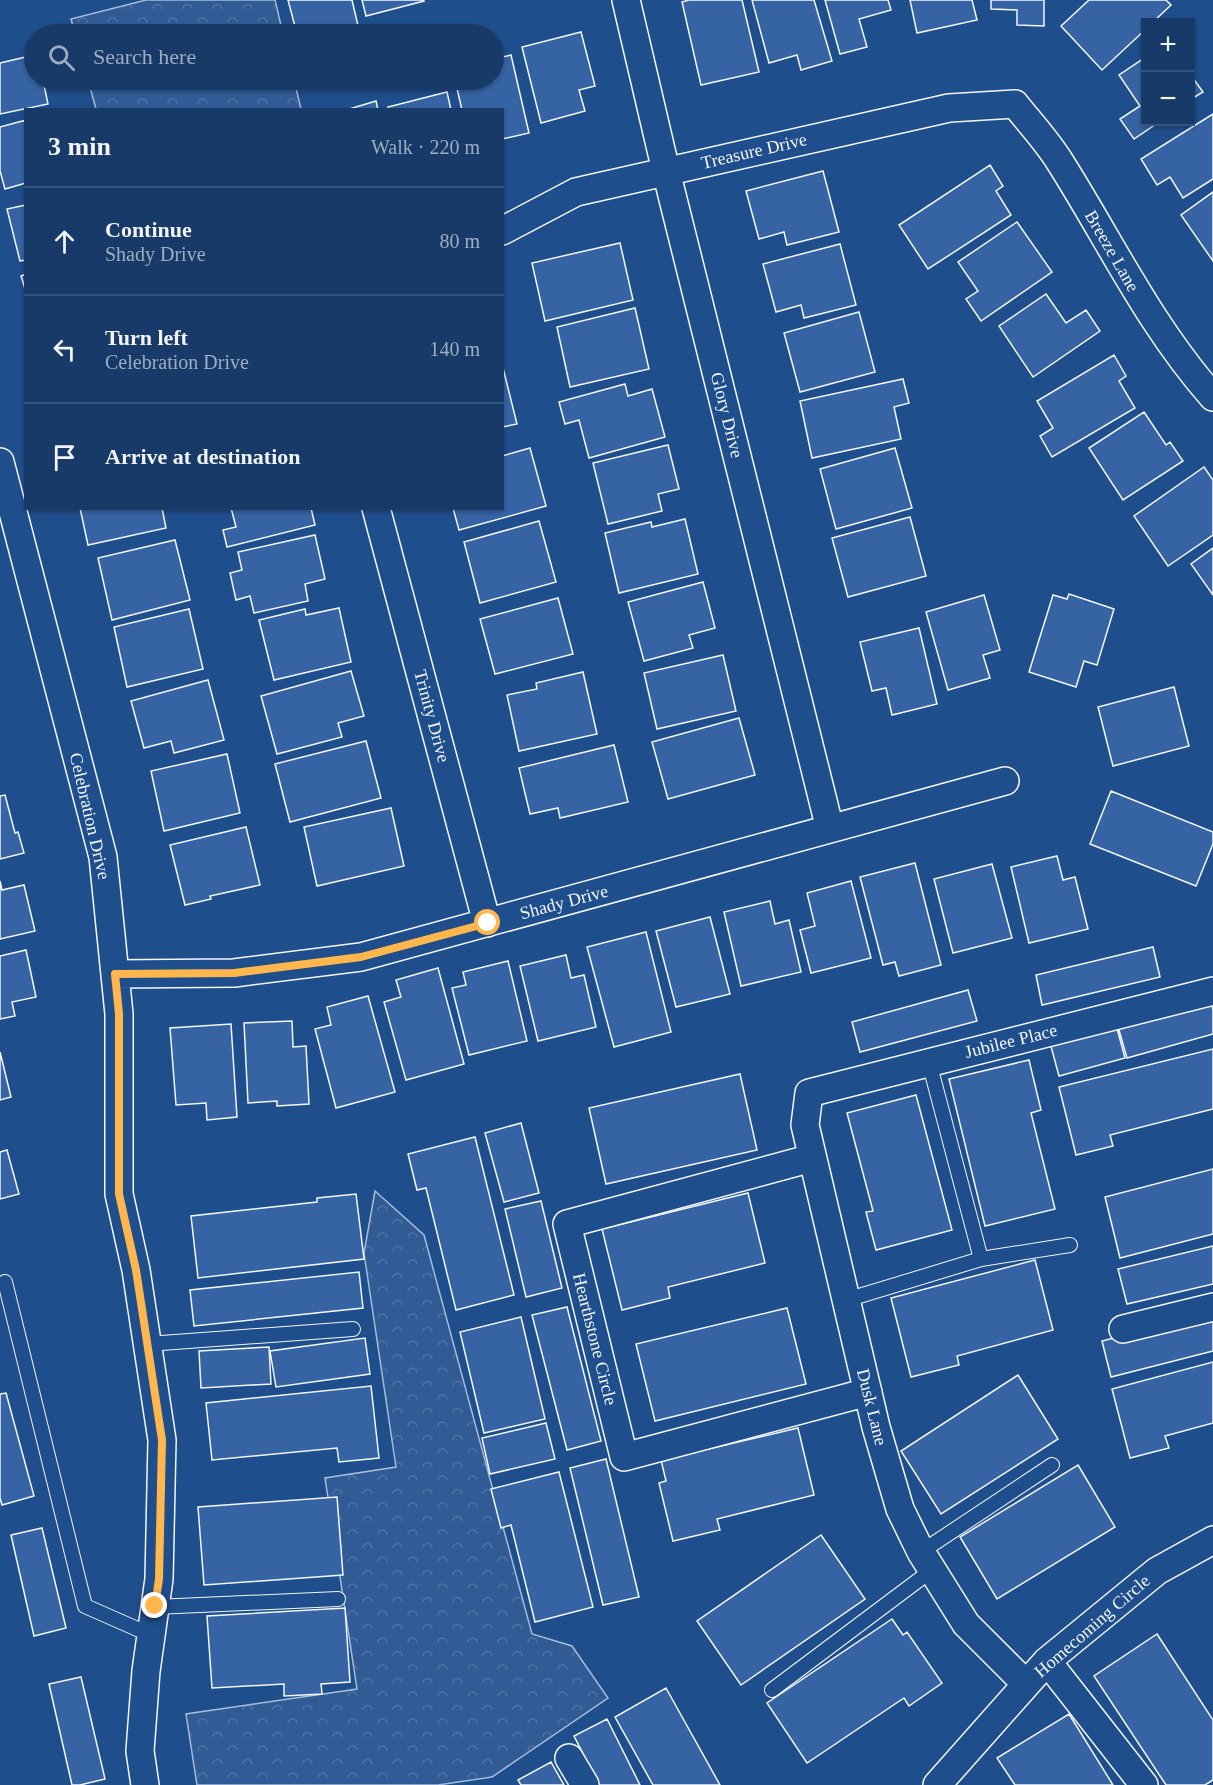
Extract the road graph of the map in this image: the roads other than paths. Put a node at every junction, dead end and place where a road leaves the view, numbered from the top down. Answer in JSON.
{"nodes":[{"id":1,"x":626,"y":0,"type":"edge"},
{"id":2,"x":1015,"y":104,"type":"joint"},
{"id":3,"x":666,"y":171,"type":"junction"},
{"id":4,"x":504,"y":230,"type":"edge"},
{"id":5,"x":1213,"y":397,"type":"edge"},
{"id":6,"x":0,"y":462,"type":"edge"},
{"id":7,"x":377,"y":510,"type":"edge"},
{"id":8,"x":1005,"y":781,"type":"dead end"},
{"id":9,"x":830,"y":829,"type":"junction"},
{"id":10,"x":488,"y":923,"type":"junction"},
{"id":11,"x":115,"y":974,"type":"junction"},
{"id":12,"x":1213,"y":991,"type":"edge"},
{"id":13,"x":929,"y":1062,"type":"junction"},
{"id":14,"x":809,"y":1093,"type":"joint"},
{"id":15,"x":812,"y":1158,"type":"junction"},
{"id":16,"x":1070,"y":1245,"type":"dead end"},
{"id":17,"x":981,"y":1259,"type":"junction"},
{"id":18,"x":5,"y":1282,"type":"dead end"},
{"id":19,"x":846,"y":1300,"type":"junction"},
{"id":20,"x":1213,"y":1307,"type":"edge"},
{"id":21,"x":353,"y":1329,"type":"dead end"},
{"id":22,"x":1124,"y":1329,"type":"dead end"},
{"id":23,"x":148,"y":1344,"type":"junction"},
{"id":24,"x":867,"y":1392,"type":"junction"},
{"id":25,"x":1052,"y":1465,"type":"dead end"},
{"id":26,"x":1213,"y":1540,"type":"edge"},
{"id":27,"x":926,"y":1561,"type":"junction"},
{"id":28,"x":338,"y":1599,"type":"dead end"},
{"id":29,"x":155,"y":1606,"type":"junction"},
{"id":30,"x":151,"y":1635,"type":"junction"},
{"id":31,"x":1047,"y":1661,"type":"junction"},
{"id":32,"x":1026,"y":1684,"type":"junction"},
{"id":33,"x":772,"y":1690,"type":"dead end"},
{"id":34,"x":569,"y":1758,"type":"dead end"},
{"id":35,"x":146,"y":1785,"type":"edge"},
{"id":36,"x":585,"y":1785,"type":"edge"},
{"id":37,"x":937,"y":1785,"type":"edge"},
{"id":38,"x":1144,"y":1785,"type":"edge"}],
"edges":[{"from":1,"to":3,"type":"street","name":"Glory Drive"},
{"from":2,"to":3,"type":"street","name":"Treasure Drive"},
{"from":2,"to":5,"type":"street","name":"Breeze Lane"},
{"from":3,"to":4,"type":"street","name":"Treasure Drive"},
{"from":3,"to":9,"type":"street","name":"Glory Drive"},
{"from":6,"to":11,"type":"street","name":"Celebration Drive"},
{"from":7,"to":10,"type":"street","name":"Trinity Drive"},
{"from":8,"to":9,"type":"street","name":"Shady Drive"},
{"from":9,"to":10,"type":"street","name":"Shady Drive"},
{"from":10,"to":11,"type":"street","name":"Shady Drive"},
{"from":11,"to":23,"type":"street","name":"Celebration Drive"},
{"from":12,"to":13,"type":"street","name":"Jubilee Place"},
{"from":13,"to":14,"type":"street","name":"Jubilee Place"},
{"from":13,"to":17,"type":"lane"},
{"from":14,"to":15,"type":"street","name":"Dusk Lane"},
{"from":15,"to":19,"type":"street","name":"Dusk Lane"},
{"from":15,"to":24,"type":"street","name":"Hearthstone Circle"},
{"from":16,"to":17,"type":"lane"},
{"from":17,"to":19,"type":"lane"},
{"from":18,"to":30,"type":"lane"},
{"from":19,"to":24,"type":"street","name":"Dusk Lane"},
{"from":20,"to":22,"type":"street"},
{"from":21,"to":23,"type":"lane"},
{"from":23,"to":29,"type":"street","name":"Celebration Drive"},
{"from":24,"to":27,"type":"street","name":"Dusk Lane"},
{"from":25,"to":27,"type":"lane"},
{"from":26,"to":31,"type":"street","name":"Homecoming Circle"},
{"from":27,"to":32,"type":"street","name":"Dusk Lane"},
{"from":27,"to":33,"type":"lane"},
{"from":28,"to":29,"type":"lane"},
{"from":29,"to":30,"type":"street","name":"Celebration Drive"},
{"from":30,"to":35,"type":"street","name":"Celebration Drive"},
{"from":31,"to":32,"type":"street","name":"Homecoming Circle"},
{"from":31,"to":38,"type":"street"},
{"from":32,"to":37,"type":"street","name":"Homecoming Circle"},
{"from":34,"to":36,"type":"street"}]}
